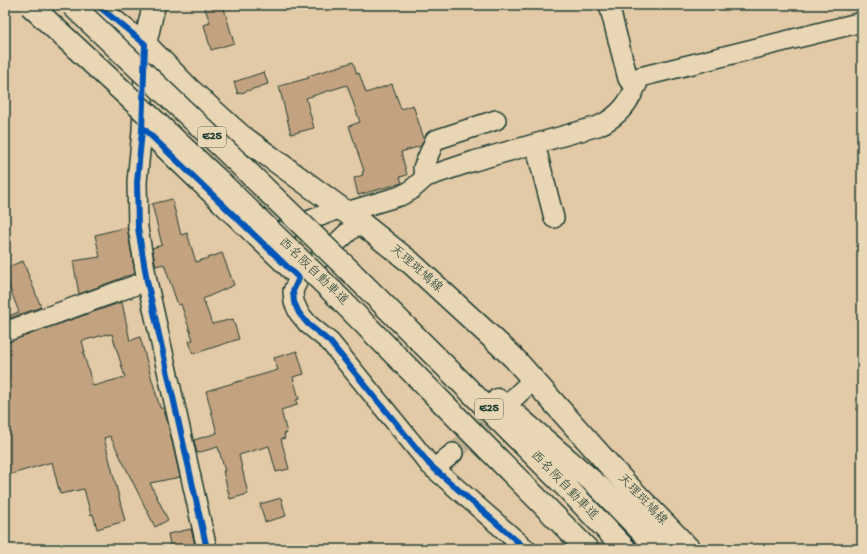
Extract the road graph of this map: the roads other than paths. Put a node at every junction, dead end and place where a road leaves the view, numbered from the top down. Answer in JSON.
{"nodes":[{"id":1,"x":30,"y":5,"type":"edge"},
{"id":2,"x":72,"y":5,"type":"edge"},
{"id":3,"x":97,"y":5,"type":"edge"},
{"id":4,"x":154,"y":5,"type":"edge"},
{"id":5,"x":608,"y":5,"type":"edge"},
{"id":6,"x":862,"y":22,"type":"edge"},
{"id":7,"x":146,"y":44,"type":"junction"},
{"id":8,"x":637,"y":86,"type":"junction"},
{"id":9,"x":496,"y":120,"type":"dead end"},
{"id":10,"x":142,"y":127,"type":"junction"},
{"id":11,"x":535,"y":144,"type":"junction"},
{"id":12,"x":426,"y":177,"type":"junction"},
{"id":13,"x":349,"y":214,"type":"junction"},
{"id":14,"x":554,"y":218,"type":"dead end"},
{"id":15,"x":259,"y":240,"type":"junction"},
{"id":16,"x":300,"y":278,"type":"junction"},
{"id":17,"x":148,"y":281,"type":"junction"},
{"id":18,"x":390,"y":309,"type":"junction"},
{"id":19,"x":5,"y":332,"type":"edge"},
{"id":20,"x":534,"y":379,"type":"junction"},
{"id":21,"x":515,"y":397,"type":"tunnel mouth"},
{"id":22,"x":453,"y":453,"type":"tunnel mouth"},
{"id":23,"x":434,"y":469,"type":"junction"},
{"id":24,"x":207,"y":549,"type":"edge"},
{"id":25,"x":526,"y":549,"type":"edge"},
{"id":26,"x":587,"y":549,"type":"edge"},
{"id":27,"x":625,"y":549,"type":"edge"},
{"id":28,"x":659,"y":549,"type":"edge"},
{"id":29,"x":689,"y":549,"type":"edge"}],
"edges":[{"from":1,"to":26,"type":"main road","name":"西名阪自動車道","number":"E25","bridge":true},
{"from":2,"to":18,"type":"main road","name":"西名阪自動車道","number":"E25","bridge":true},
{"from":3,"to":7,"type":"street"},
{"from":4,"to":7,"type":"main road"},
{"from":5,"to":8,"type":"street"},
{"from":6,"to":8,"type":"street"},
{"from":7,"to":10,"type":"street"},
{"from":7,"to":13,"type":"main road","name":"天理斑鳩線"},
{"from":8,"to":11,"type":"street"},
{"from":9,"to":12,"type":"street"},
{"from":10,"to":15,"type":"street"},
{"from":10,"to":17,"type":"street"},
{"from":11,"to":12,"type":"street"},
{"from":11,"to":14,"type":"street"},
{"from":12,"to":13,"type":"street"},
{"from":13,"to":15,"type":"street"},
{"from":13,"to":16,"type":"street"},
{"from":13,"to":20,"type":"main road","name":"天理斑鳩線"},
{"from":15,"to":16,"type":"street"},
{"from":16,"to":23,"type":"street"},
{"from":17,"to":19,"type":"street"},
{"from":17,"to":24,"type":"street"},
{"from":18,"to":27,"type":"main road","name":"西名阪自動車道","number":"E25"},
{"from":18,"to":28,"type":"main road"},
{"from":20,"to":21,"type":"street"},
{"from":20,"to":29,"type":"main road","name":"天理斑鳩線"},
{"from":22,"to":23,"type":"street"},
{"from":23,"to":25,"type":"street"}]}
